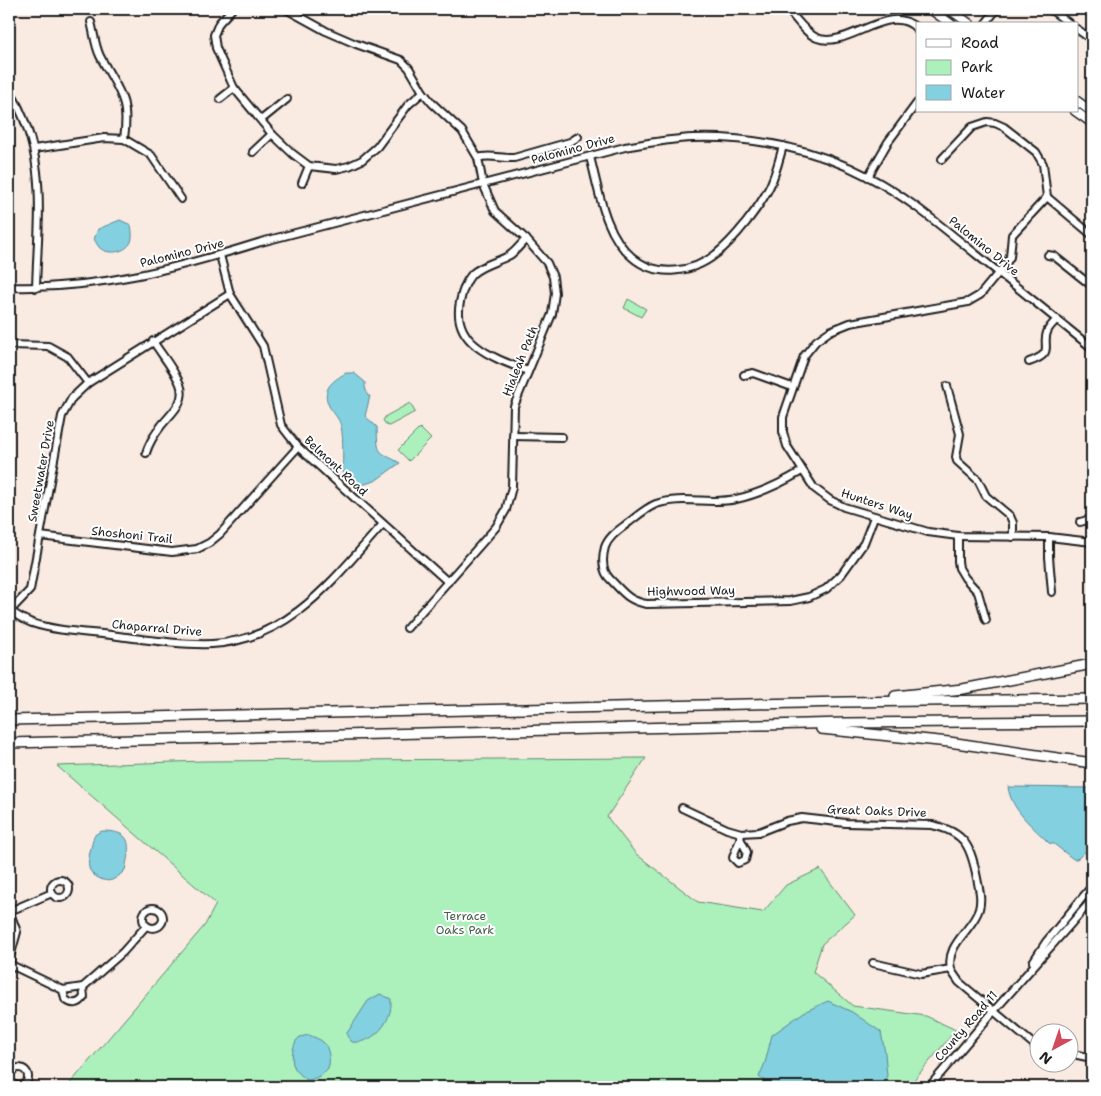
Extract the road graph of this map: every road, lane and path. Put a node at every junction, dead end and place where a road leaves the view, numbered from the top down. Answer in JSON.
{"nodes":[{"id":1,"x":232,"y":9,"type":"edge"},
{"id":2,"x":286,"y":9,"type":"edge"},
{"id":3,"x":786,"y":9,"type":"edge"},
{"id":4,"x":930,"y":9,"type":"edge"},
{"id":5,"x":949,"y":9,"type":"edge"},
{"id":6,"x":997,"y":9,"type":"edge"},
{"id":7,"x":1050,"y":9,"type":"edge"},
{"id":8,"x":91,"y":22,"type":"dead end"},
{"id":9,"x":948,"y":22,"type":"edge"},
{"id":10,"x":967,"y":22,"type":"edge"},
{"id":11,"x":987,"y":22,"type":"edge"},
{"id":12,"x":1067,"y":22,"type":"edge"},
{"id":13,"x":916,"y":28,"type":"edge"},
{"id":14,"x":1078,"y":30,"type":"edge"},
{"id":15,"x":1092,"y":40,"type":"edge"},
{"id":16,"x":234,"y":88,"type":"junction"},
{"id":17,"x":9,"y":90,"type":"edge"},
{"id":18,"x":423,"y":92,"type":"junction"},
{"id":19,"x":220,"y":99,"type":"dead end"},
{"id":20,"x":287,"y":99,"type":"dead end"},
{"id":21,"x":1078,"y":102,"type":"edge"},
{"id":22,"x":916,"y":104,"type":"edge"},
{"id":23,"x":1076,"y":112,"type":"edge"},
{"id":24,"x":1092,"y":112,"type":"edge"},
{"id":25,"x":261,"y":120,"type":"junction"},
{"id":26,"x":1092,"y":124,"type":"edge"},
{"id":27,"x":272,"y":134,"type":"junction"},
{"id":28,"x":578,"y":136,"type":"dead end"},
{"id":29,"x":124,"y":139,"type":"junction"},
{"id":30,"x":783,"y":146,"type":"junction"},
{"id":31,"x":34,"y":149,"type":"junction"},
{"id":32,"x":253,"y":152,"type":"dead end"},
{"id":33,"x":590,"y":157,"type":"junction"},
{"id":34,"x":478,"y":158,"type":"junction"},
{"id":35,"x":942,"y":159,"type":"dead end"},
{"id":36,"x":308,"y":166,"type":"junction"},
{"id":37,"x":868,"y":177,"type":"junction"},
{"id":38,"x":302,"y":183,"type":"dead end"},
{"id":39,"x":483,"y":184,"type":"junction"},
{"id":40,"x":1047,"y":197,"type":"junction"},
{"id":41,"x":181,"y":199,"type":"dead end"},
{"id":42,"x":1092,"y":233,"type":"edge"},
{"id":43,"x":526,"y":239,"type":"junction"},
{"id":44,"x":220,"y":255,"type":"junction"},
{"id":45,"x":1048,"y":255,"type":"dead end"},
{"id":46,"x":999,"y":273,"type":"junction"},
{"id":47,"x":1092,"y":286,"type":"edge"},
{"id":48,"x":9,"y":287,"type":"edge"},
{"id":49,"x":36,"y":288,"type":"junction"},
{"id":50,"x":230,"y":294,"type":"junction"},
{"id":51,"x":1057,"y":320,"type":"junction"},
{"id":52,"x":153,"y":341,"type":"junction"},
{"id":53,"x":9,"y":345,"type":"edge"},
{"id":54,"x":1092,"y":348,"type":"edge"},
{"id":55,"x":1029,"y":362,"type":"dead end"},
{"id":56,"x":528,"y":371,"type":"junction"},
{"id":57,"x":744,"y":375,"type":"dead end"},
{"id":58,"x":88,"y":383,"type":"junction"},
{"id":59,"x":947,"y":386,"type":"dead end"},
{"id":60,"x":792,"y":388,"type":"junction"},
{"id":61,"x":513,"y":436,"type":"junction"},
{"id":62,"x":562,"y":437,"type":"dead end"},
{"id":63,"x":298,"y":447,"type":"junction"},
{"id":64,"x":146,"y":453,"type":"dead end"},
{"id":65,"x":802,"y":471,"type":"junction"},
{"id":66,"x":874,"y":517,"type":"junction"},
{"id":67,"x":1092,"y":519,"type":"edge"},
{"id":68,"x":1080,"y":522,"type":"dead end"},
{"id":69,"x":383,"y":524,"type":"junction"},
{"id":70,"x":40,"y":536,"type":"junction"},
{"id":71,"x":958,"y":536,"type":"junction"},
{"id":72,"x":1013,"y":537,"type":"junction"},
{"id":73,"x":1049,"y":537,"type":"junction"},
{"id":74,"x":1092,"y":542,"type":"edge"},
{"id":75,"x":448,"y":582,"type":"junction"},
{"id":76,"x":1052,"y":592,"type":"dead end"},
{"id":77,"x":9,"y":611,"type":"edge"},
{"id":78,"x":986,"y":620,"type":"dead end"},
{"id":79,"x":407,"y":628,"type":"dead end"},
{"id":80,"x":1092,"y":664,"type":"edge"},
{"id":81,"x":1092,"y":699,"type":"edge"},
{"id":82,"x":846,"y":702,"type":"junction"},
{"id":83,"x":9,"y":720,"type":"edge"},
{"id":84,"x":1092,"y":721,"type":"edge"},
{"id":85,"x":788,"y":725,"type":"junction"},
{"id":86,"x":9,"y":743,"type":"edge"},
{"id":87,"x":1092,"y":764,"type":"edge"},
{"id":88,"x":682,"y":808,"type":"dead end"},
{"id":89,"x":1092,"y":886,"type":"edge"},
{"id":90,"x":52,"y":893,"type":"dead end"},
{"id":91,"x":1092,"y":900,"type":"edge"},
{"id":92,"x":9,"y":911,"type":"edge"},
{"id":93,"x":146,"y":926,"type":"dead end"},
{"id":94,"x":9,"y":963,"type":"edge"},
{"id":95,"x":873,"y":963,"type":"dead end"},
{"id":96,"x":951,"y":969,"type":"junction"},
{"id":97,"x":1022,"y":980,"type":"junction"},
{"id":98,"x":83,"y":987,"type":"junction"},
{"id":99,"x":63,"y":990,"type":"junction"},
{"id":100,"x":993,"y":1012,"type":"junction"},
{"id":101,"x":1028,"y":1040,"type":"edge"},
{"id":102,"x":1078,"y":1055,"type":"edge"},
{"id":103,"x":1092,"y":1058,"type":"edge"},
{"id":104,"x":929,"y":1087,"type":"edge"}],
"edges":[{"from":1,"to":16,"type":"street"},
{"from":2,"to":18,"type":"street","name":"Hialeah Path"},
{"from":3,"to":13,"type":"street"},
{"from":4,"to":9,"type":"main road"},
{"from":5,"to":10,"type":"main road"},
{"from":6,"to":11,"type":"street"},
{"from":7,"to":12,"type":"street"},
{"from":8,"to":29,"type":"street"},
{"from":14,"to":15,"type":"street"},
{"from":16,"to":19,"type":"street"},
{"from":16,"to":25,"type":"street"},
{"from":17,"to":31,"type":"street"},
{"from":18,"to":34,"type":"street","name":"Hialeah Path"},
{"from":18,"to":36,"type":"street"},
{"from":20,"to":25,"type":"street"},
{"from":21,"to":24,"type":"main road"},
{"from":22,"to":37,"type":"street"},
{"from":23,"to":26,"type":"main road"},
{"from":25,"to":27,"type":"street"},
{"from":27,"to":32,"type":"street"},
{"from":27,"to":36,"type":"street"},
{"from":28,"to":34,"type":"street"},
{"from":29,"to":31,"type":"street"},
{"from":29,"to":41,"type":"street"},
{"from":30,"to":33,"type":"street","name":"Palomino Drive"},
{"from":30,"to":33,"type":"street"},
{"from":30,"to":37,"type":"street","name":"Palomino Drive"},
{"from":31,"to":49,"type":"street"},
{"from":33,"to":39,"type":"street","name":"Palomino Drive"},
{"from":34,"to":39,"type":"street","name":"Hialeah Path"},
{"from":35,"to":40,"type":"street"},
{"from":36,"to":38,"type":"street"},
{"from":37,"to":46,"type":"street","name":"Palomino Drive"},
{"from":39,"to":43,"type":"street","name":"Hialeah Path"},
{"from":39,"to":44,"type":"street","name":"Palomino Drive"},
{"from":40,"to":42,"type":"street"},
{"from":40,"to":46,"type":"street","name":"Hunters Way"},
{"from":43,"to":56,"type":"street","name":"Hialeah Path"},
{"from":43,"to":56,"type":"street"},
{"from":44,"to":49,"type":"street","name":"Palomino Drive"},
{"from":44,"to":50,"type":"street","name":"Belmont Road"},
{"from":45,"to":47,"type":"street"},
{"from":46,"to":51,"type":"street","name":"Palomino Drive"},
{"from":46,"to":60,"type":"street","name":"Hunters Way"},
{"from":48,"to":49,"type":"street","name":"Palomino Drive"},
{"from":50,"to":52,"type":"street","name":"Sweetwater Drive"},
{"from":50,"to":63,"type":"street","name":"Belmont Road"},
{"from":51,"to":54,"type":"street","name":"Palomino Drive"},
{"from":51,"to":55,"type":"street"},
{"from":52,"to":58,"type":"street","name":"Sweetwater Drive"},
{"from":52,"to":64,"type":"street"},
{"from":53,"to":58,"type":"street"},
{"from":56,"to":61,"type":"street","name":"Hialeah Path"},
{"from":57,"to":60,"type":"street"},
{"from":58,"to":70,"type":"street","name":"Sweetwater Drive"},
{"from":59,"to":72,"type":"street"},
{"from":60,"to":65,"type":"street","name":"Hunters Way"},
{"from":61,"to":62,"type":"street"},
{"from":61,"to":75,"type":"street","name":"Hialeah Path"},
{"from":63,"to":69,"type":"street","name":"Belmont Road"},
{"from":63,"to":70,"type":"street","name":"Shoshoni Trail"},
{"from":65,"to":66,"type":"street","name":"Hunters Way"},
{"from":65,"to":66,"type":"street","name":"Highwood Way"},
{"from":66,"to":71,"type":"street","name":"Hunters Way"},
{"from":67,"to":68,"type":"street"},
{"from":69,"to":75,"type":"street","name":"Belmont Road"},
{"from":69,"to":77,"type":"street","name":"Chaparral Drive"},
{"from":70,"to":77,"type":"street","name":"Sweetwater Drive"},
{"from":71,"to":72,"type":"street","name":"Hunters Way"},
{"from":71,"to":78,"type":"street"},
{"from":72,"to":73,"type":"street","name":"Hunters Way"},
{"from":73,"to":74,"type":"street","name":"Hunters Way"},
{"from":73,"to":76,"type":"street"},
{"from":75,"to":79,"type":"street","name":"Hialeah Path"},
{"from":80,"to":82,"type":"highway"},
{"from":81,"to":82,"type":"highway"},
{"from":82,"to":83,"type":"highway"},
{"from":84,"to":85,"type":"highway"},
{"from":85,"to":86,"type":"highway"},
{"from":85,"to":87,"type":"highway"},
{"from":88,"to":96,"type":"street","name":"Great Oaks Drive"},
{"from":89,"to":97,"type":"street"},
{"from":90,"to":92,"type":"street"},
{"from":91,"to":97,"type":"street"},
{"from":92,"to":94,"type":"street"},
{"from":93,"to":98,"type":"street"},
{"from":94,"to":99,"type":"street"},
{"from":95,"to":96,"type":"street"},
{"from":96,"to":100,"type":"street"},
{"from":97,"to":100,"type":"street","name":"County Road 11"},
{"from":98,"to":99,"type":"street"},
{"from":98,"to":99,"type":"street"},
{"from":100,"to":101,"type":"street"},
{"from":100,"to":104,"type":"street","name":"County Road 11"},
{"from":102,"to":103,"type":"street"}]}
